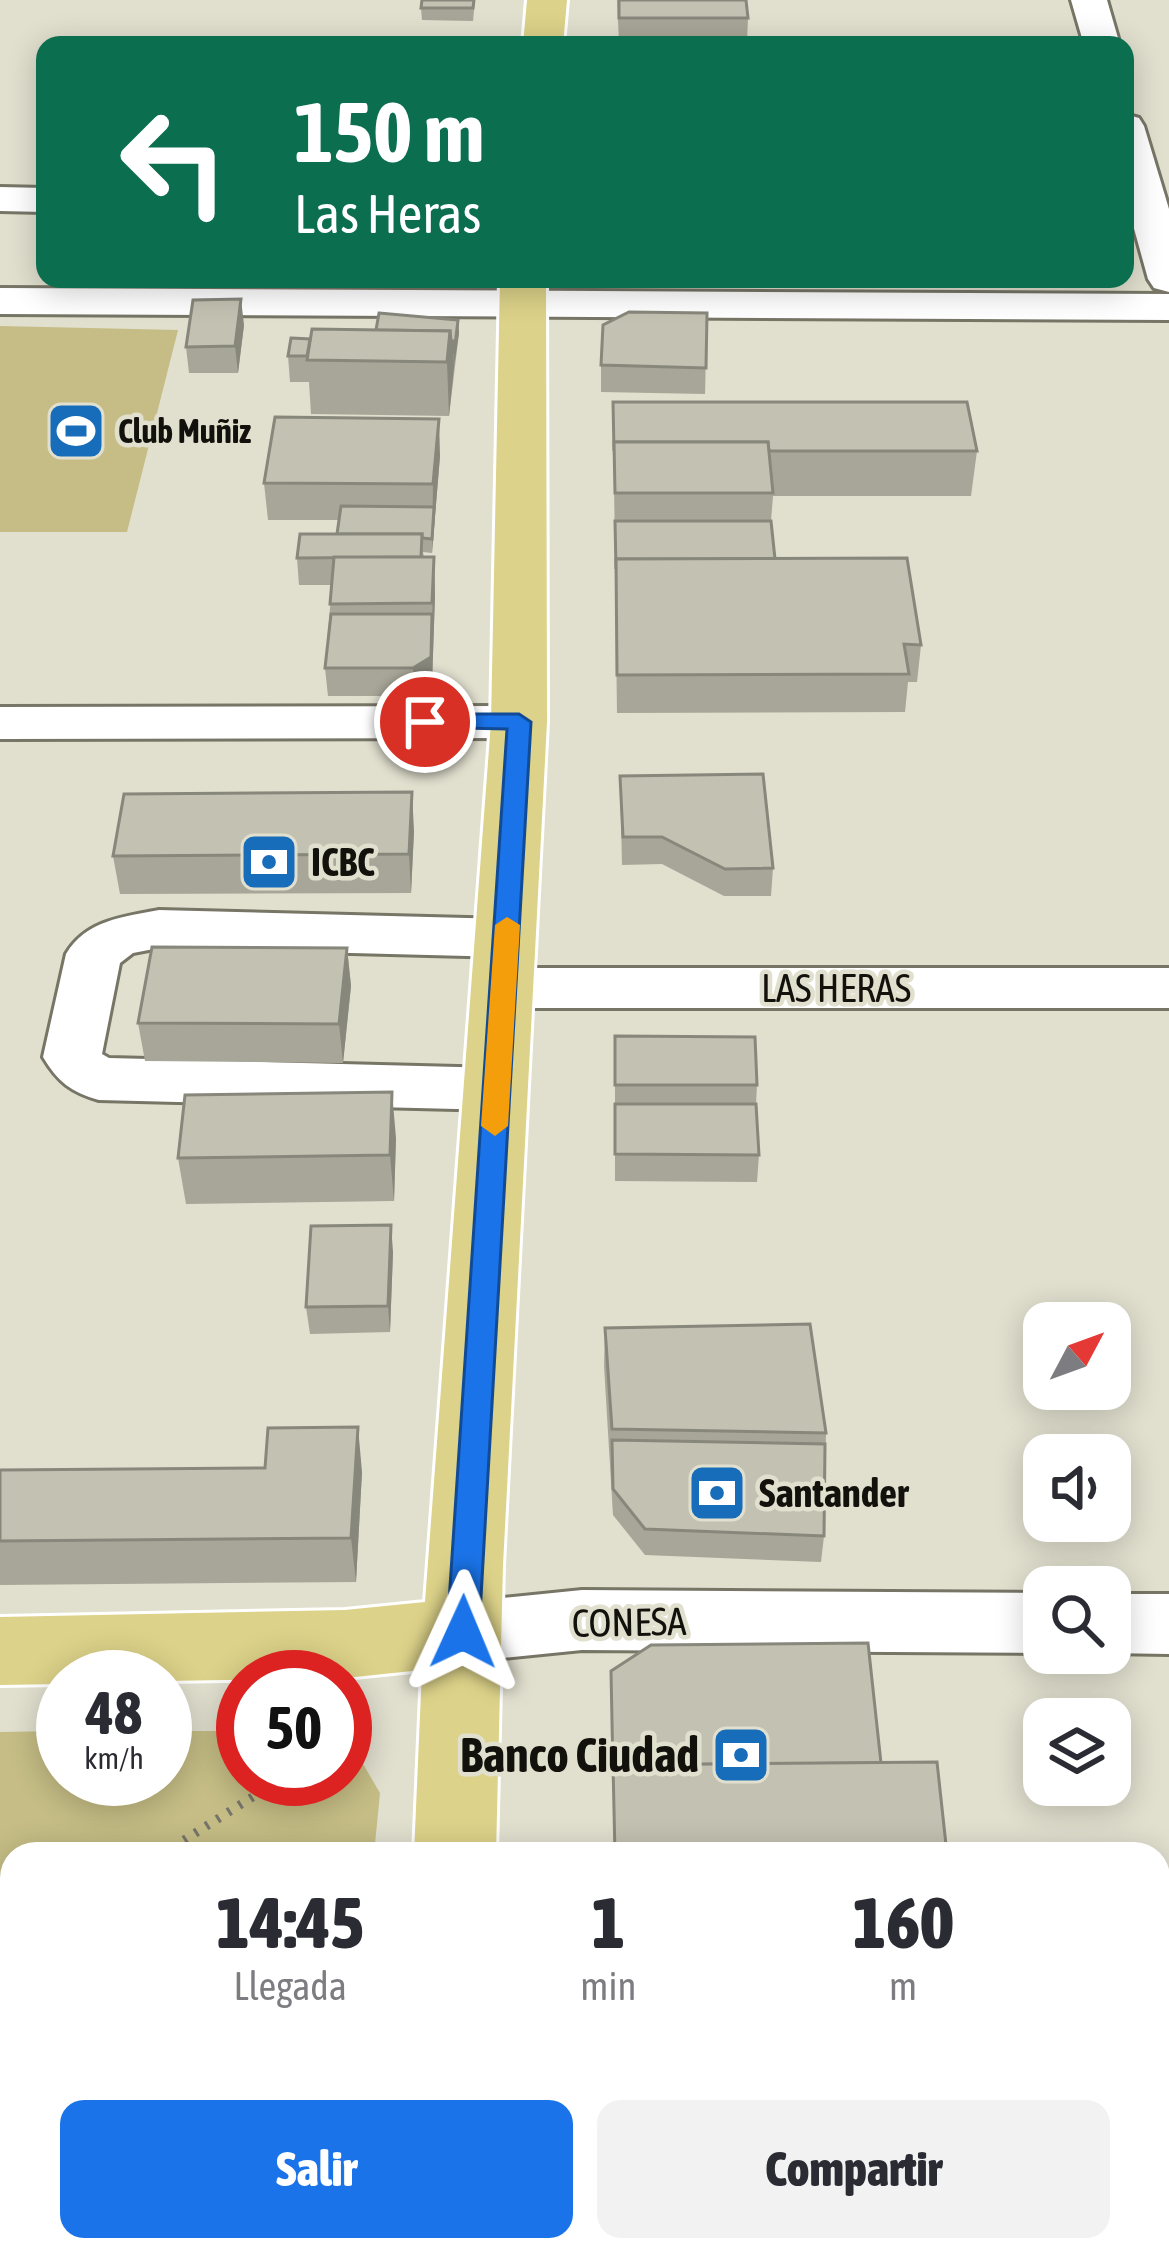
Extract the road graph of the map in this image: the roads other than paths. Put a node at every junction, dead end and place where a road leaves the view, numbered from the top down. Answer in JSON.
{"nodes":[{"id":1,"x":547,"y":0,"type":"edge"},
{"id":2,"x":1089,"y":0,"type":"edge"},
{"id":3,"x":544,"y":36,"type":"edge"},
{"id":4,"x":1099,"y":36,"type":"edge"},
{"id":5,"x":1134,"y":157,"type":"edge"},
{"id":6,"x":0,"y":199,"type":"edge"},
{"id":7,"x":36,"y":200,"type":"edge"},
{"id":8,"x":1169,"y":279,"type":"edge"},
{"id":9,"x":522,"y":292,"type":"edge"},
{"id":10,"x":0,"y":302,"type":"edge"},
{"id":11,"x":1169,"y":307,"type":"edge"},
{"id":12,"x":519,"y":722,"type":"junction"},
{"id":13,"x":0,"y":723,"type":"edge"},
{"id":14,"x":504,"y":963,"type":"junction"},
{"id":15,"x":1169,"y":988,"type":"edge"},
{"id":16,"x":497,"y":1089,"type":"junction"},
{"id":17,"x":1023,"y":1623,"type":"edge"},
{"id":18,"x":1131,"y":1624,"type":"edge"},
{"id":19,"x":1169,"y":1624,"type":"edge"},
{"id":20,"x":463,"y":1632,"type":"junction"},
{"id":21,"x":0,"y":1652,"type":"edge"},
{"id":22,"x":454,"y":1842,"type":"edge"}],
"edges":[{"from":1,"to":3,"type":"main road"},
{"from":2,"to":4,"type":"street"},
{"from":5,"to":8,"type":"street"},
{"from":6,"to":7,"type":"street"},
{"from":9,"to":10,"type":"street"},
{"from":9,"to":11,"type":"street"},
{"from":9,"to":12,"type":"main road"},
{"from":12,"to":13,"type":"street"},
{"from":12,"to":14,"type":"main road"},
{"from":14,"to":15,"type":"street","name":"LAS HERAS"},
{"from":14,"to":16,"type":"main road"},
{"from":14,"to":16,"type":"street","name":"LAS HERAS"},
{"from":16,"to":20,"type":"main road"},
{"from":17,"to":20,"type":"street","name":"CONESA"},
{"from":18,"to":19,"type":"street"},
{"from":20,"to":21,"type":"main road","name":"CONESA"},
{"from":20,"to":22,"type":"main road"}]}
